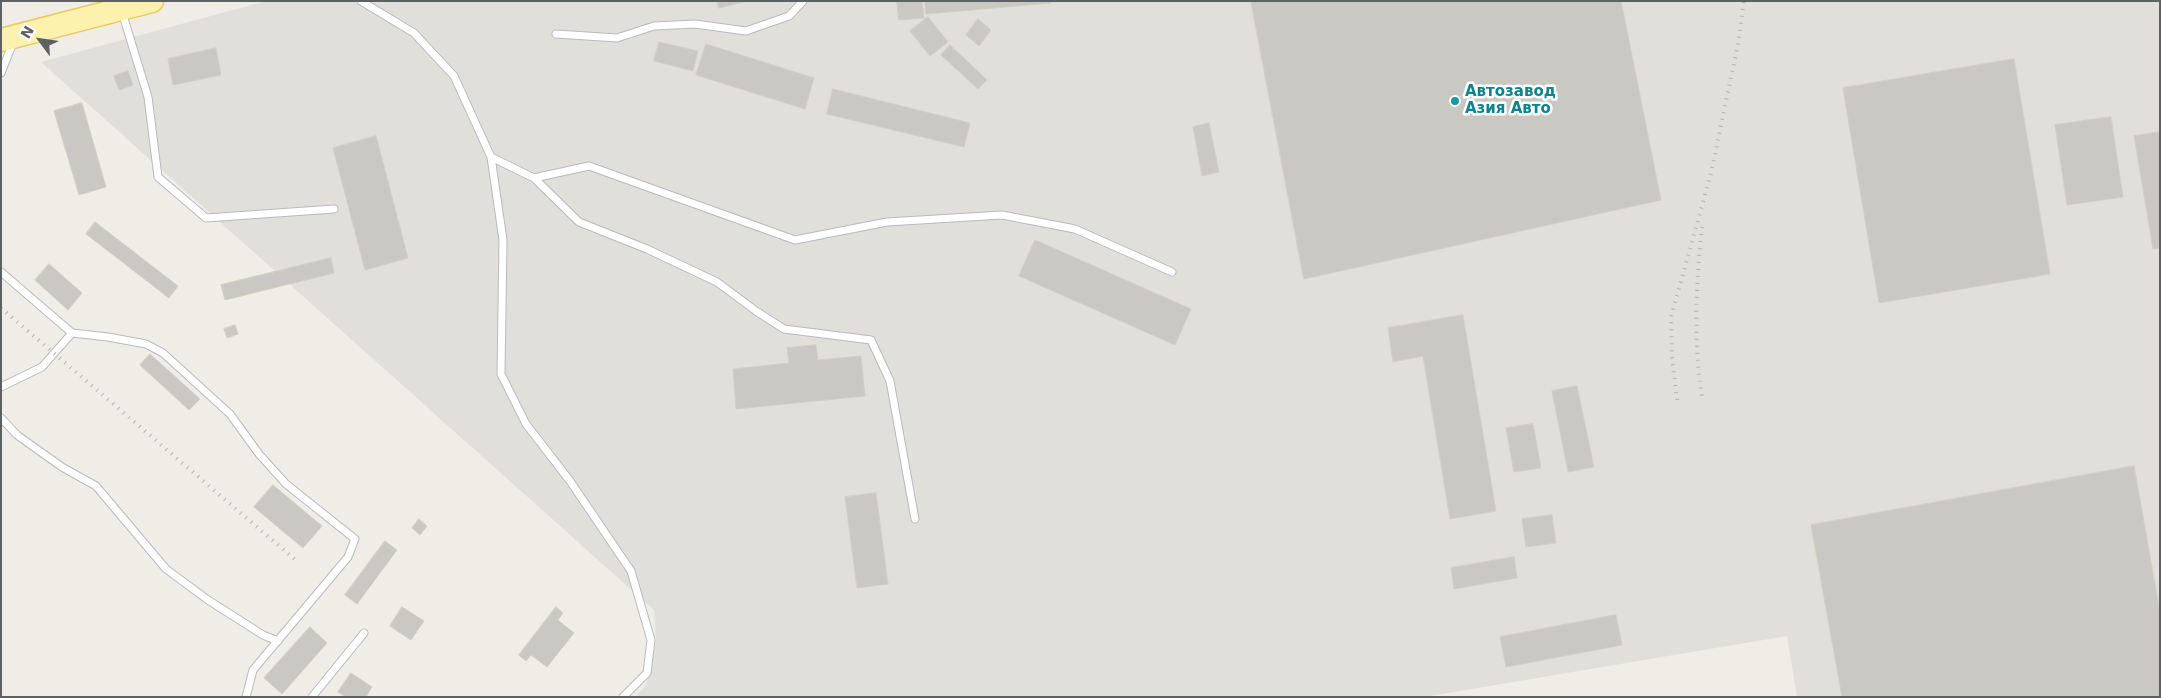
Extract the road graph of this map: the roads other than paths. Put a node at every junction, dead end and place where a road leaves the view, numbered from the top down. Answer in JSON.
{"nodes":[{"id":1,"x":152,"y":1,"type":"edge"},
{"id":2,"x":361,"y":1,"type":"edge"},
{"id":3,"x":803,"y":1,"type":"edge"},
{"id":4,"x":121,"y":9,"type":"junction"},
{"id":5,"x":556,"y":34,"type":"dead end"},
{"id":6,"x":9,"y":38,"type":"edge"},
{"id":7,"x":1,"y":72,"type":"edge"},
{"id":8,"x":492,"y":157,"type":"junction"},
{"id":9,"x":534,"y":178,"type":"junction"},
{"id":10,"x":334,"y":209,"type":"dead end"},
{"id":11,"x":1,"y":272,"type":"edge"},
{"id":12,"x":1172,"y":272,"type":"dead end"},
{"id":13,"x":72,"y":333,"type":"junction"},
{"id":14,"x":1,"y":387,"type":"edge"},
{"id":15,"x":1,"y":418,"type":"edge"},
{"id":16,"x":916,"y":519,"type":"dead end"},
{"id":17,"x":364,"y":633,"type":"dead end"},
{"id":18,"x":278,"y":642,"type":"junction"},
{"id":19,"x":246,"y":697,"type":"edge"},
{"id":20,"x":312,"y":697,"type":"edge"},
{"id":21,"x":623,"y":697,"type":"edge"}],
"edges":[{"from":1,"to":4,"type":"main road"},
{"from":2,"to":8,"type":"lane"},
{"from":3,"to":5,"type":"lane"},
{"from":4,"to":6,"type":"main road"},
{"from":4,"to":10,"type":"lane"},
{"from":6,"to":7,"type":"lane"},
{"from":8,"to":9,"type":"lane"},
{"from":8,"to":21,"type":"lane"},
{"from":9,"to":12,"type":"lane"},
{"from":9,"to":16,"type":"lane"},
{"from":11,"to":13,"type":"lane"},
{"from":13,"to":14,"type":"lane"},
{"from":13,"to":18,"type":"lane"},
{"from":15,"to":18,"type":"lane"},
{"from":17,"to":20,"type":"lane"},
{"from":18,"to":19,"type":"lane"}]}
